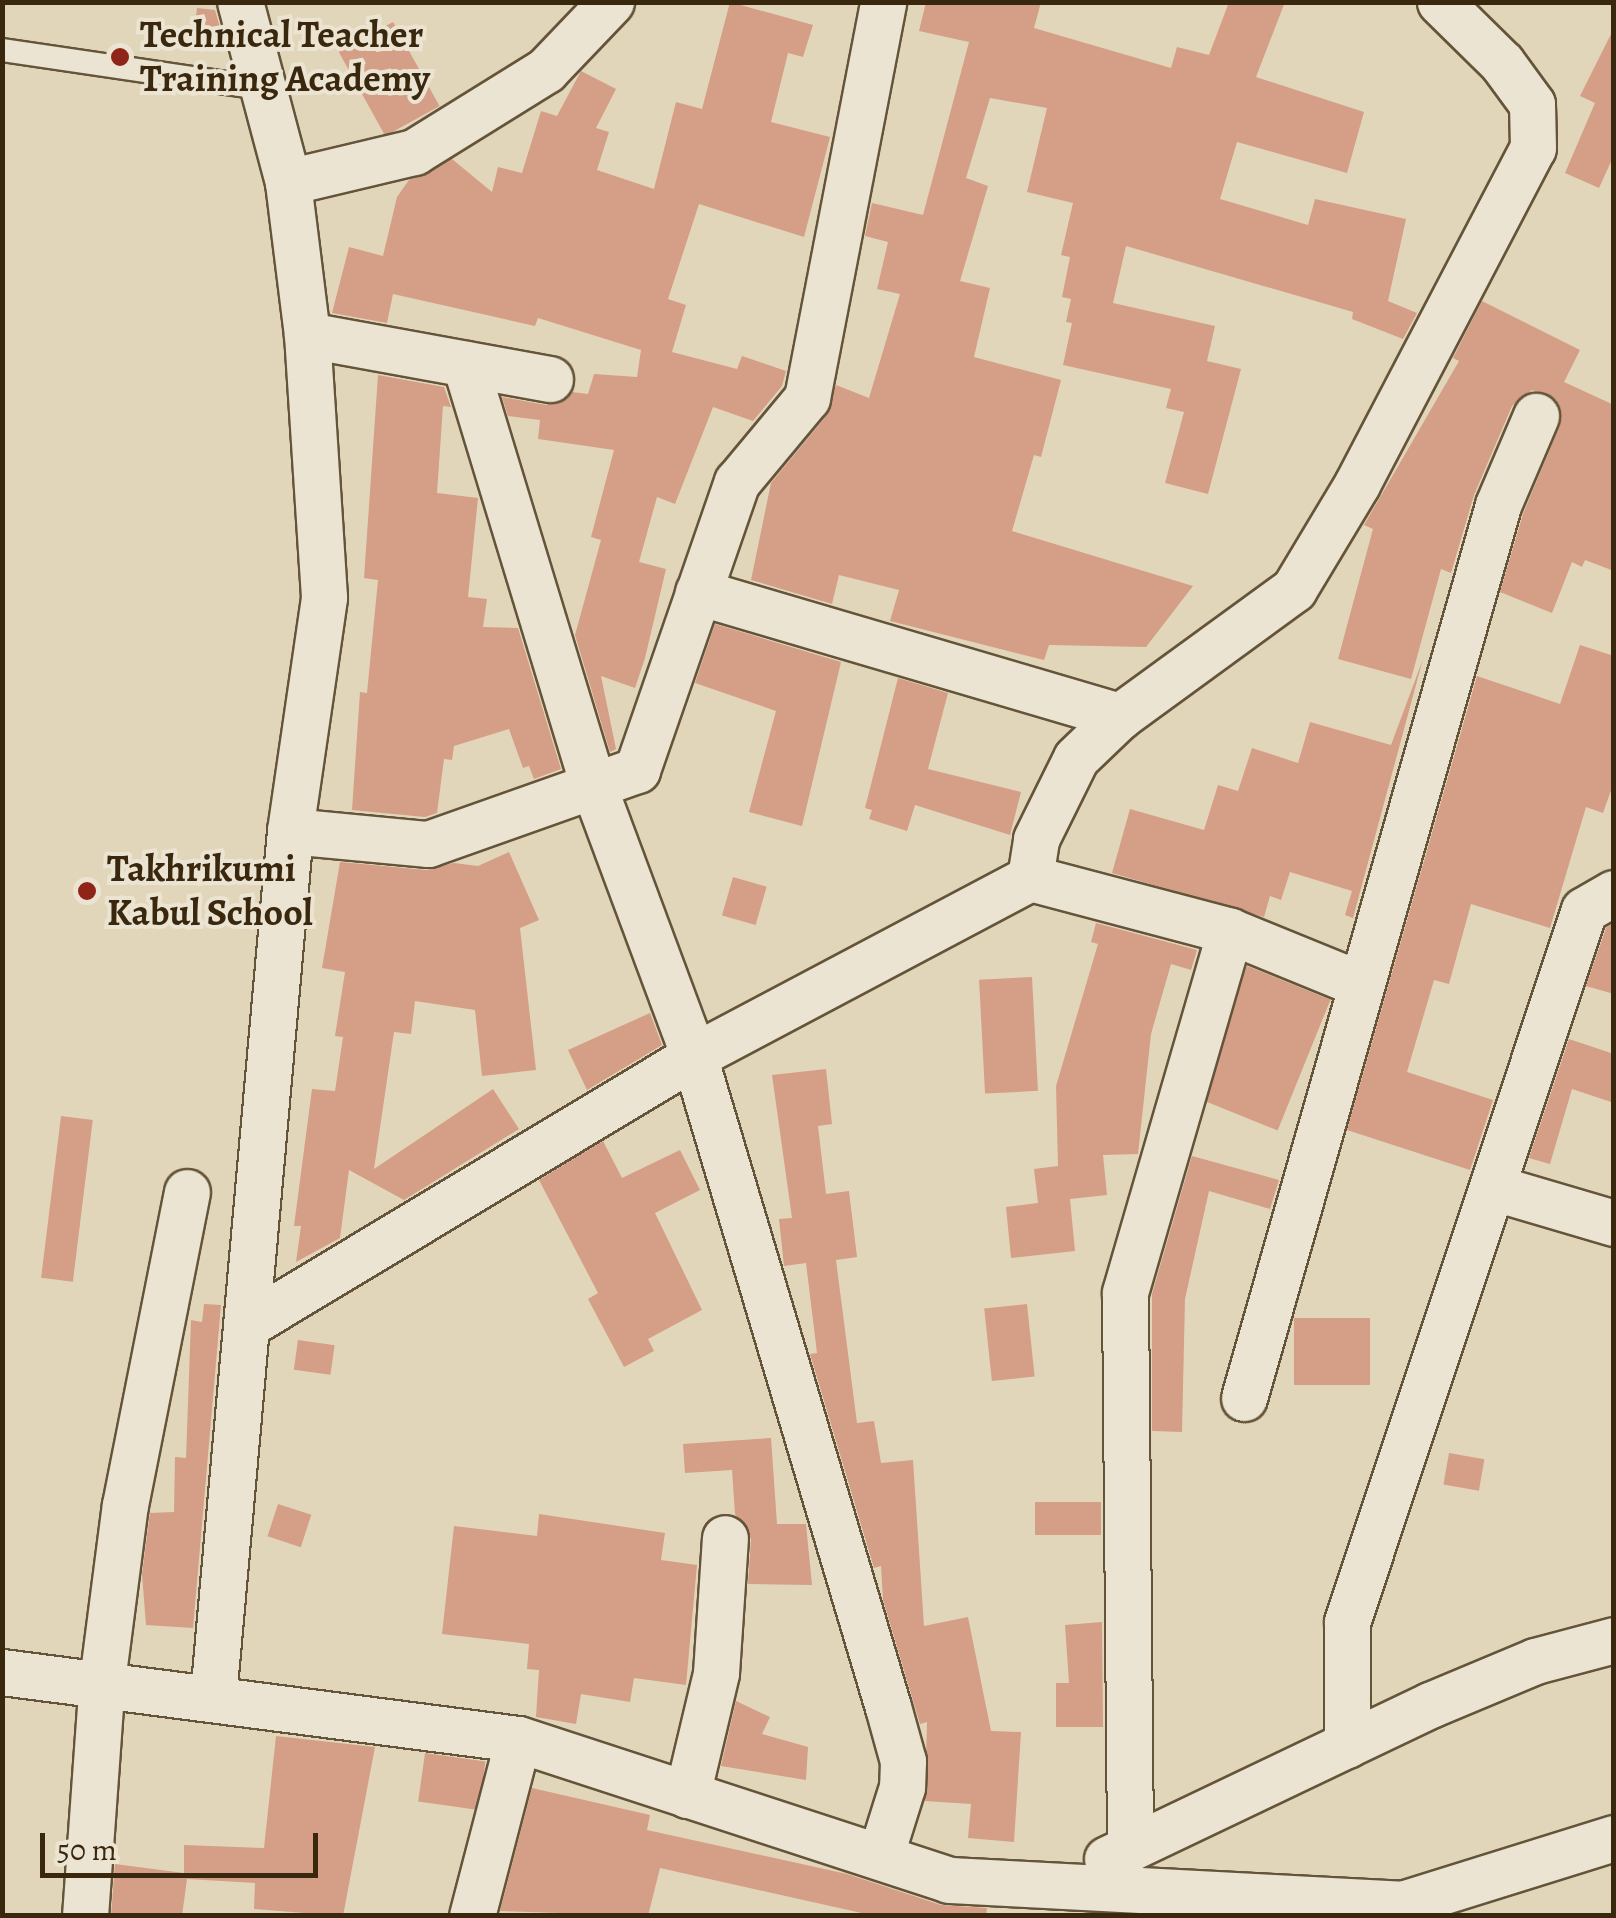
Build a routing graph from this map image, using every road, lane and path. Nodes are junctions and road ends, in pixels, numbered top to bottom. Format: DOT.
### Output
graph roads {
  1 [pos="240,2"];
  2 [pos="612,2"];
  3 [pos="883,2"];
  4 [pos="1440,2"];
  5 [pos="2,50"];
  6 [pos="260,88"];
  7 [pos="288,182"];
  8 [pos="306,335"];
  9 [pos="465,364"];
  10 [pos="550,379"];
  11 [pos="1536,416"];
  12 [pos="698,592"];
  13 [pos="1120,716"];
  14 [pos="592,782"];
  15 [pos="290,831"];
  16 [pos="1030,878"];
  17 [pos="1614,893"];
  18 [pos="1230,932"];
  19 [pos="1360,984"];
  20 [pos="694,1056"];
  21 [pos="1494,1188"];
  22 [pos="187,1192"];
  23 [pos="1614,1223"];
  24 [pos="250,1323"];
  25 [pos="1244,1398"];
  26 [pos="725,1538"];
  27 [pos="1614,1640"];
  28 [pos="2,1672"];
  29 [pos="102,1681"];
  30 [pos="213,1696"];
  31 [pos="518,1739"];
  32 [pos="1347,1745"];
  33 [pos="687,1795"];
  34 [pos="1614,1838"];
  35 [pos="1130,1848"];
  36 [pos="881,1854"];
  37 [pos="1051,1886"];
  38 [pos="947,1898"];
  39 [pos="1412,1910"];
  40 [pos="85,1916"];
  41 [pos="472,1916"];
  1 -- 6 [label="street"];
  2 -- 7 [label="street"];
  3 -- 12 [label="street"];
  4 -- 13 [label="street"];
  5 -- 6 [label="lane"];
  6 -- 7 [label="street"];
  7 -- 8 [label="street"];
  8 -- 9 [label="street"];
  8 -- 15 [label="street"];
  9 -- 10 [label="street"];
  9 -- 14 [label="street"];
  11 -- 19 [label="street"];
  12 -- 13 [label="street"];
  12 -- 14 [label="street"];
  13 -- 16 [label="street"];
  14 -- 15 [label="street"];
  14 -- 20 [label="street"];
  15 -- 24 [label="street"];
  16 -- 18 [label="street"];
  16 -- 20 [label="street"];
  17 -- 21 [label="street"];
  18 -- 19 [label="street"];
  18 -- 35 [label="street"];
  19 -- 25 [label="street"];
  20 -- 24 [label="street"];
  20 -- 36 [label="street"];
  21 -- 23 [label="street"];
  21 -- 32 [label="street"];
  22 -- 29 [label="street"];
  24 -- 30 [label="street"];
  26 -- 33 [label="street"];
  27 -- 32 [label="street"];
  28 -- 29 [label="street"];
  29 -- 30 [label="street"];
  29 -- 40 [label="street"];
  30 -- 31 [label="street"];
  31 -- 33 [label="street"];
  31 -- 41 [label="street"];
  32 -- 35 [label="street"];
  33 -- 36 [label="street"];
  34 -- 39 [label="street"];
  35 -- 37 [label="street"];
  36 -- 38 [label="street"];
  37 -- 38 [label="street"];
  37 -- 39 [label="street"];
}
